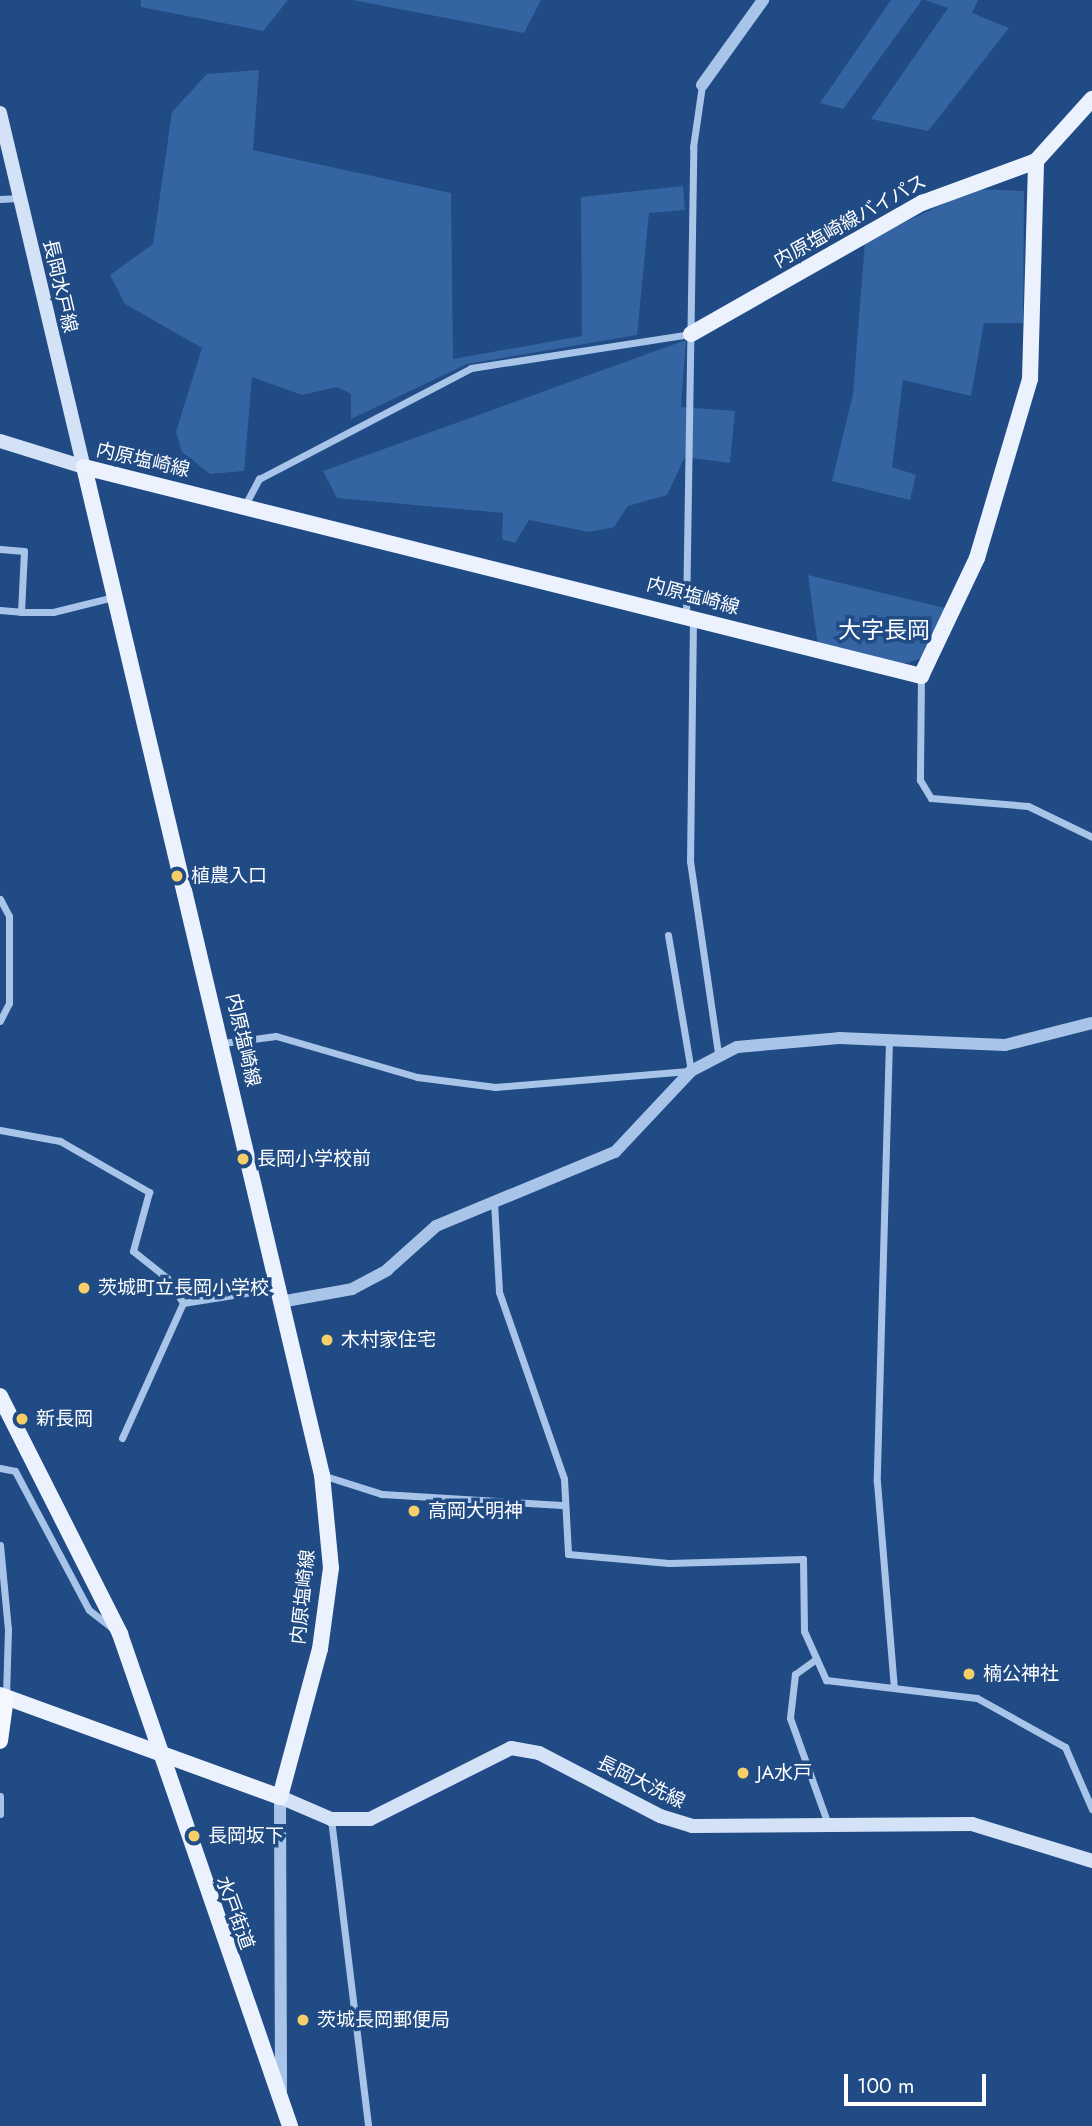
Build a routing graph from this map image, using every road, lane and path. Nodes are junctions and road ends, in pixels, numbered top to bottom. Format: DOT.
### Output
graph roads {
  1 [pos="763,0"];
  2 [pos="702,85"];
  3 [pos="1092,99"];
  4 [pos="0,113"];
  5 [pos="1036,161"];
  6 [pos="19,198"];
  7 [pos="0,199"];
  8 [pos="691,334"];
  9 [pos="0,442"];
  10 [pos="83,467"];
  11 [pos="244,505"];
  12 [pos="0,550"];
  13 [pos="114,597"];
  14 [pos="0,610"];
  15 [pos="21,612"];
  16 [pos="690,617"];
  17 [pos="920,676"];
  18 [pos="1092,837"];
  19 [pos="0,899"];
  20 [pos="668,935"];
  21 [pos="0,1021"];
  22 [pos="1092,1023"];
  23 [pos="889,1040"];
  24 [pos="223,1043"];
  25 [pos="718,1054"];
  26 [pos="691,1071"];
  27 [pos="0,1130"];
  28 [pos="494,1202"];
  29 [pos="279,1295"];
  30 [pos="183,1303"];
  31 [pos="0,1396"];
  32 [pos="122,1438"];
  33 [pos="0,1468"];
  34 [pos="322,1475"];
  35 [pos="562,1505"];
  36 [pos="0,1545"];
  37 [pos="120,1634"];
  38 [pos="816,1659"];
  39 [pos="894,1687"];
  40 [pos="3,1696"];
  41 [pos="0,1741"];
  42 [pos="155,1749"];
  43 [pos="0,1796"];
  44 [pos="280,1797"];
  45 [pos="1092,1809"];
  46 [pos="0,1814"];
  47 [pos="331,1819"];
  48 [pos="829,1825"];
  49 [pos="1092,1861"];
  50 [pos="282,2048"];
  51 [pos="262,2051"];
  52 [pos="281,2102"];
  53 [pos="290,2126"];
  54 [pos="368,2126"];
  1 -- 2 [label="street"];
  2 -- 8 [label="street"];
  3 -- 5 [label="main road"];
  4 -- 6 [label="main road, 長岡水戸線"];
  5 -- 8 [label="main road, 内原塩崎線バイパス"];
  5 -- 17 [label="main road"];
  6 -- 7 [label="street"];
  6 -- 10 [label="main road, 長岡水戸線"];
  8 -- 11 [label="street"];
  8 -- 16 [label="street"];
  9 -- 10 [label="main road"];
  10 -- 11 [label="main road, 内原塩崎線"];
  10 -- 13 [label="main road, 内原塩崎線"];
  11 -- 16 [label="main road, 内原塩崎線"];
  12 -- 15 [label="street"];
  13 -- 15 [label="street"];
  13 -- 24 [label="main road, 内原塩崎線"];
  14 -- 15 [label="street"];
  16 -- 17 [label="main road, 内原塩崎線"];
  16 -- 25 [label="street"];
  17 -- 18 [label="street"];
  19 -- 21 [label="street"];
  20 -- 26 [label="street"];
  22 -- 23 [label="street"];
  23 -- 25 [label="street"];
  23 -- 39 [label="street"];
  24 -- 26 [label="street"];
  24 -- 29 [label="main road, 内原塩崎線"];
  25 -- 26 [label="street"];
  26 -- 28 [label="street"];
  27 -- 30 [label="street"];
  28 -- 29 [label="street"];
  28 -- 35 [label="street"];
  29 -- 30 [label="street"];
  29 -- 34 [label="main road, 内原塩崎線"];
  30 -- 32 [label="street"];
  31 -- 37 [label="main road, 水戸街道"];
  33 -- 37 [label="street"];
  34 -- 35 [label="street"];
  34 -- 44 [label="main road, 内原塩崎線"];
  35 -- 38 [label="street"];
  36 -- 40 [label="street"];
  37 -- 42 [label="main road, 水戸街道"];
  38 -- 39 [label="street"];
  38 -- 48 [label="street"];
  39 -- 45 [label="street"];
  40 -- 41 [label="highway"];
  40 -- 42 [label="main road"];
  42 -- 44 [label="main road"];
  42 -- 51 [label="main road, 水戸街道"];
  43 -- 46 [label="street"];
  44 -- 47 [label="main road, 長岡大洗線"];
  44 -- 50 [label="street"];
  47 -- 48 [label="main road, 長岡大洗線"];
  47 -- 54 [label="street"];
  48 -- 49 [label="main road, 長岡大洗線"];
  50 -- 51 [label="street"];
  50 -- 52 [label="street"];
  51 -- 52 [label="main road, 水戸街道"];
  52 -- 53 [label="main road, 水戸街道"];
}
